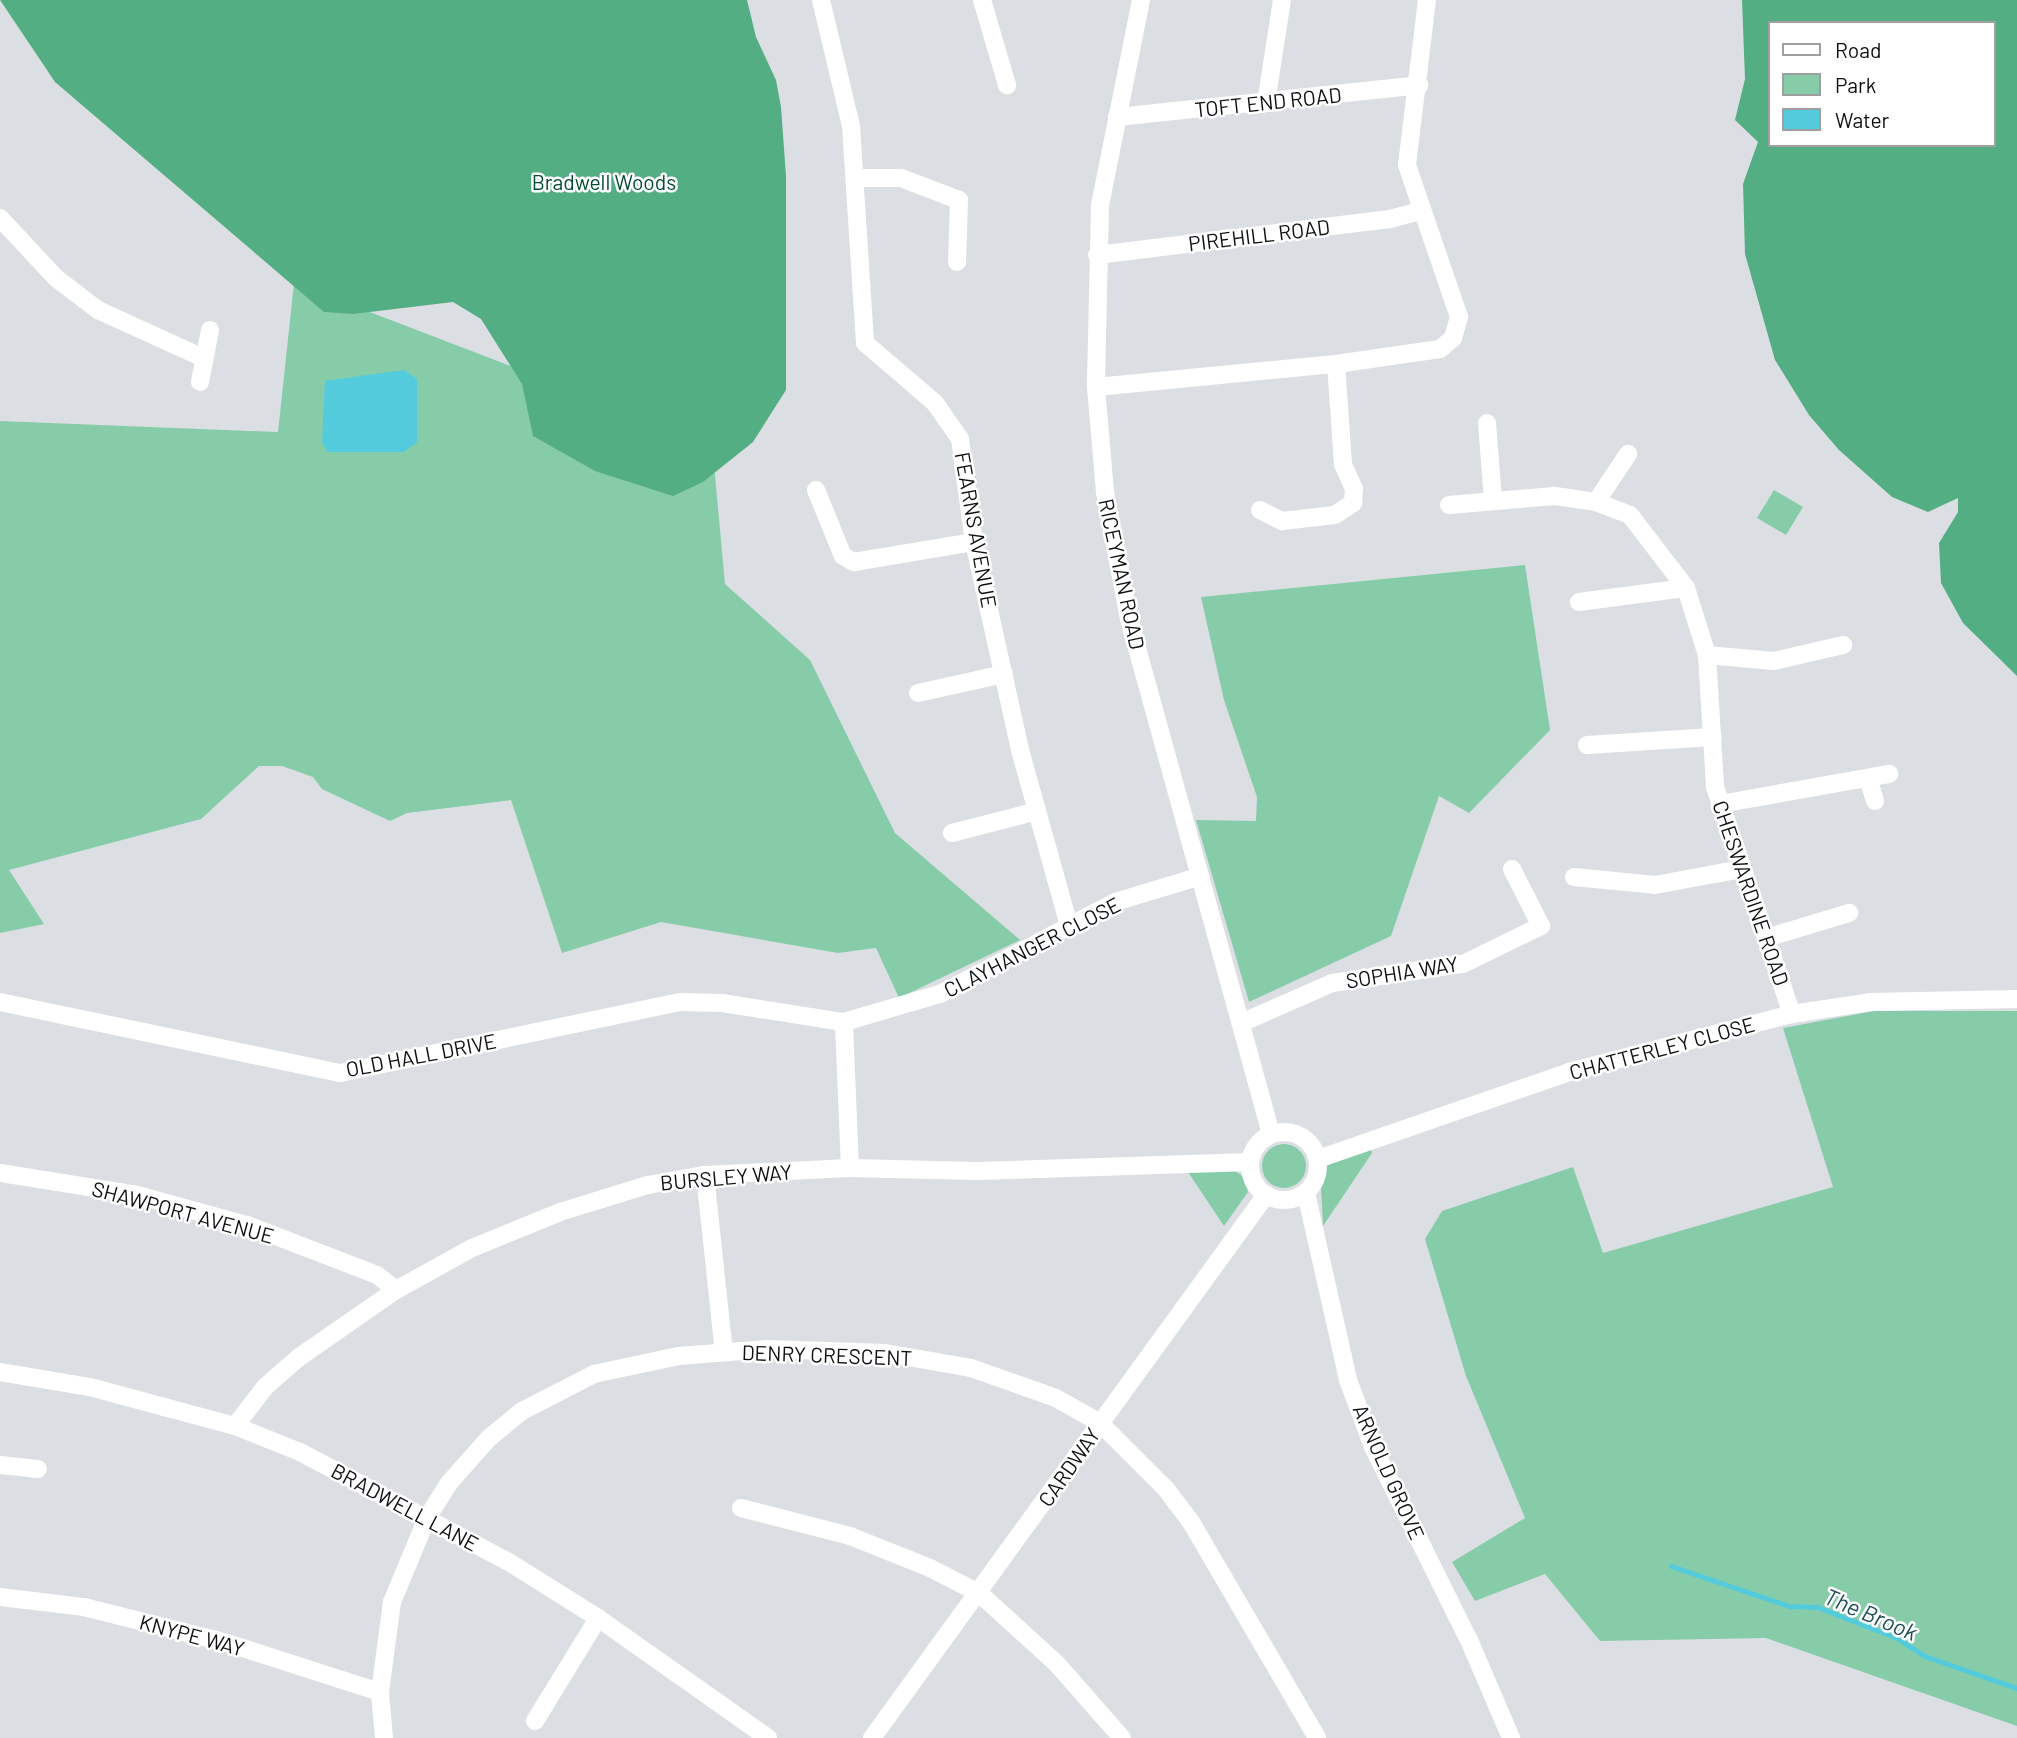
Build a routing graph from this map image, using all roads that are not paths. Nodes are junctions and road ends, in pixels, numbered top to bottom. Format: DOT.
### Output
graph roads {
  1 [pos="821,0"];
  2 [pos="982,0"];
  3 [pos="1141,0"];
  4 [pos="1282,0"];
  5 [pos="1427,0"];
  6 [pos="1007,85"];
  7 [pos="1419,85"];
  8 [pos="1266,103"];
  9 [pos="1117,117"];
  10 [pos="855,178"];
  11 [pos="1419,211"];
  12 [pos="0,218"];
  13 [pos="1097,255"];
  14 [pos="957,262"];
  15 [pos="210,330"];
  16 [pos="201,357"];
  17 [pos="1336,364"];
  18 [pos="200,382"];
  19 [pos="1096,387"];
  20 [pos="1487,423"];
  21 [pos="1628,454"];
  22 [pos="823,497"];
  23 [pos="1493,499"];
  24 [pos="1596,502"];
  25 [pos="1449,505"];
  26 [pos="1260,510"];
  27 [pos="974,542"];
  28 [pos="1686,588"];
  29 [pos="1579,602"];
  30 [pos="1843,645"];
  31 [pos="1707,655"];
  32 [pos="1004,674"];
  33 [pos="918,693"];
  34 [pos="1713,737"];
  35 [pos="1587,745"];
  36 [pos="1889,774"];
  37 [pos="1868,778"];
  38 [pos="1875,801"];
  39 [pos="1720,804"];
  40 [pos="1037,811"];
  41 [pos="952,833"];
  42 [pos="1512,869"];
  43 [pos="1741,869"];
  44 [pos="1198,877"];
  45 [pos="1574,877"];
  46 [pos="1849,913"];
  47 [pos="1069,926"];
  48 [pos="1766,938"];
  49 [pos="2017,999"];
  50 [pos="0,1002"];
  51 [pos="1792,1014"];
  52 [pos="844,1022"];
  53 [pos="1241,1023"];
  54 [pos="1271,1134"];
  55 [pos="1318,1159"];
  56 [pos="1250,1162"];
  57 [pos="850,1168"];
  58 [pos="0,1173"];
  59 [pos="705,1175"];
  60 [pos="1306,1193"];
  61 [pos="1266,1195"];
  62 [pos="396,1290"];
  63 [pos="724,1352"];
  64 [pos="0,1372"];
  65 [pos="1100,1423"];
  66 [pos="235,1426"];
  67 [pos="0,1465"];
  68 [pos="38,1469"];
  69 [pos="741,1508"];
  70 [pos="427,1518"];
  71 [pos="979,1593"];
  72 [pos="0,1597"];
  73 [pos="598,1618"];
  74 [pos="380,1692"];
  75 [pos="535,1721"];
  76 [pos="764,1737"];
  77 [pos="384,1738"];
  78 [pos="872,1738"];
  79 [pos="1122,1738"];
  80 [pos="1317,1738"];
  81 [pos="1511,1738"];
  1 -- 10 [label="street, FEARNS AVENUE"];
  2 -- 6 [label="street"];
  3 -- 9 [label="street, RICEYMAN ROAD"];
  4 -- 8 [label="street"];
  5 -- 7 [label="street"];
  7 -- 8 [label="street, TOFT END ROAD"];
  7 -- 11 [label="street"];
  8 -- 9 [label="street, TOFT END ROAD"];
  9 -- 13 [label="street, RICEYMAN ROAD"];
  10 -- 14 [label="street"];
  10 -- 27 [label="street, FEARNS AVENUE"];
  11 -- 13 [label="street, PIREHILL ROAD"];
  11 -- 17 [label="street"];
  12 -- 16 [label="street"];
  13 -- 19 [label="street, RICEYMAN ROAD"];
  15 -- 16 [label="street"];
  16 -- 18 [label="street"];
  17 -- 19 [label="street"];
  17 -- 26 [label="street"];
  19 -- 44 [label="street, RICEYMAN ROAD"];
  20 -- 23 [label="street"];
  21 -- 24 [label="street"];
  22 -- 27 [label="street"];
  23 -- 24 [label="street, CHESWARDINE ROAD"];
  23 -- 25 [label="street, CHESWARDINE ROAD"];
  24 -- 28 [label="street, CHESWARDINE ROAD"];
  27 -- 32 [label="street, FEARNS AVENUE"];
  28 -- 29 [label="street"];
  28 -- 31 [label="street, CHESWARDINE ROAD"];
  30 -- 31 [label="street"];
  31 -- 34 [label="street, CHESWARDINE ROAD"];
  32 -- 33 [label="street"];
  32 -- 40 [label="street, FEARNS AVENUE"];
  34 -- 35 [label="street"];
  34 -- 39 [label="street, CHESWARDINE ROAD"];
  36 -- 37 [label="street"];
  37 -- 38 [label="street"];
  37 -- 39 [label="street"];
  39 -- 43 [label="street, CHESWARDINE ROAD"];
  40 -- 41 [label="street"];
  40 -- 47 [label="street, FEARNS AVENUE"];
  42 -- 53 [label="street, SOPHIA WAY"];
  43 -- 45 [label="street"];
  43 -- 48 [label="street, CHESWARDINE ROAD"];
  44 -- 47 [label="street, CLAYHANGER CLOSE"];
  44 -- 53 [label="street, RICEYMAN ROAD"];
  46 -- 48 [label="street"];
  47 -- 52 [label="street, CLAYHANGER CLOSE"];
  48 -- 51 [label="street, CHESWARDINE ROAD"];
  49 -- 51 [label="street, CHATTERLEY CLOSE"];
  50 -- 52 [label="street, OLD HALL DRIVE"];
  51 -- 55 [label="street, CHATTERLEY CLOSE"];
  52 -- 57 [label="street"];
  53 -- 54 [label="street, RICEYMAN ROAD"];
  54 -- 55 [label="street"];
  54 -- 56 [label="street"];
  55 -- 60 [label="street"];
  56 -- 57 [label="street, BURSLEY WAY"];
  56 -- 61 [label="street"];
  57 -- 59 [label="street, BURSLEY WAY"];
  58 -- 62 [label="street, SHAWPORT AVENUE"];
  59 -- 62 [label="street, BURSLEY WAY"];
  59 -- 63 [label="street"];
  60 -- 61 [label="street"];
  60 -- 81 [label="street, ARNOLD GROVE"];
  61 -- 65 [label="street, CARDWAY"];
  62 -- 66 [label="street, BURSLEY WAY"];
  63 -- 65 [label="street, DENRY CRESCENT"];
  63 -- 70 [label="street, DENRY CRESCENT"];
  64 -- 66 [label="street, BRADWELL LANE"];
  65 -- 71 [label="street, CARDWAY"];
  65 -- 80 [label="street, DENRY CRESCENT"];
  66 -- 70 [label="street, BRADWELL LANE"];
  67 -- 68 [label="street"];
  69 -- 71 [label="street"];
  70 -- 73 [label="street, BRADWELL LANE"];
  70 -- 74 [label="street, DENRY CRESCENT"];
  71 -- 78 [label="street, CARDWAY"];
  71 -- 79 [label="street"];
  72 -- 74 [label="street, KNYPE WAY"];
  73 -- 75 [label="street"];
  73 -- 76 [label="street, BRADWELL LANE"];
  74 -- 77 [label="street, DENRY CRESCENT"];
}
